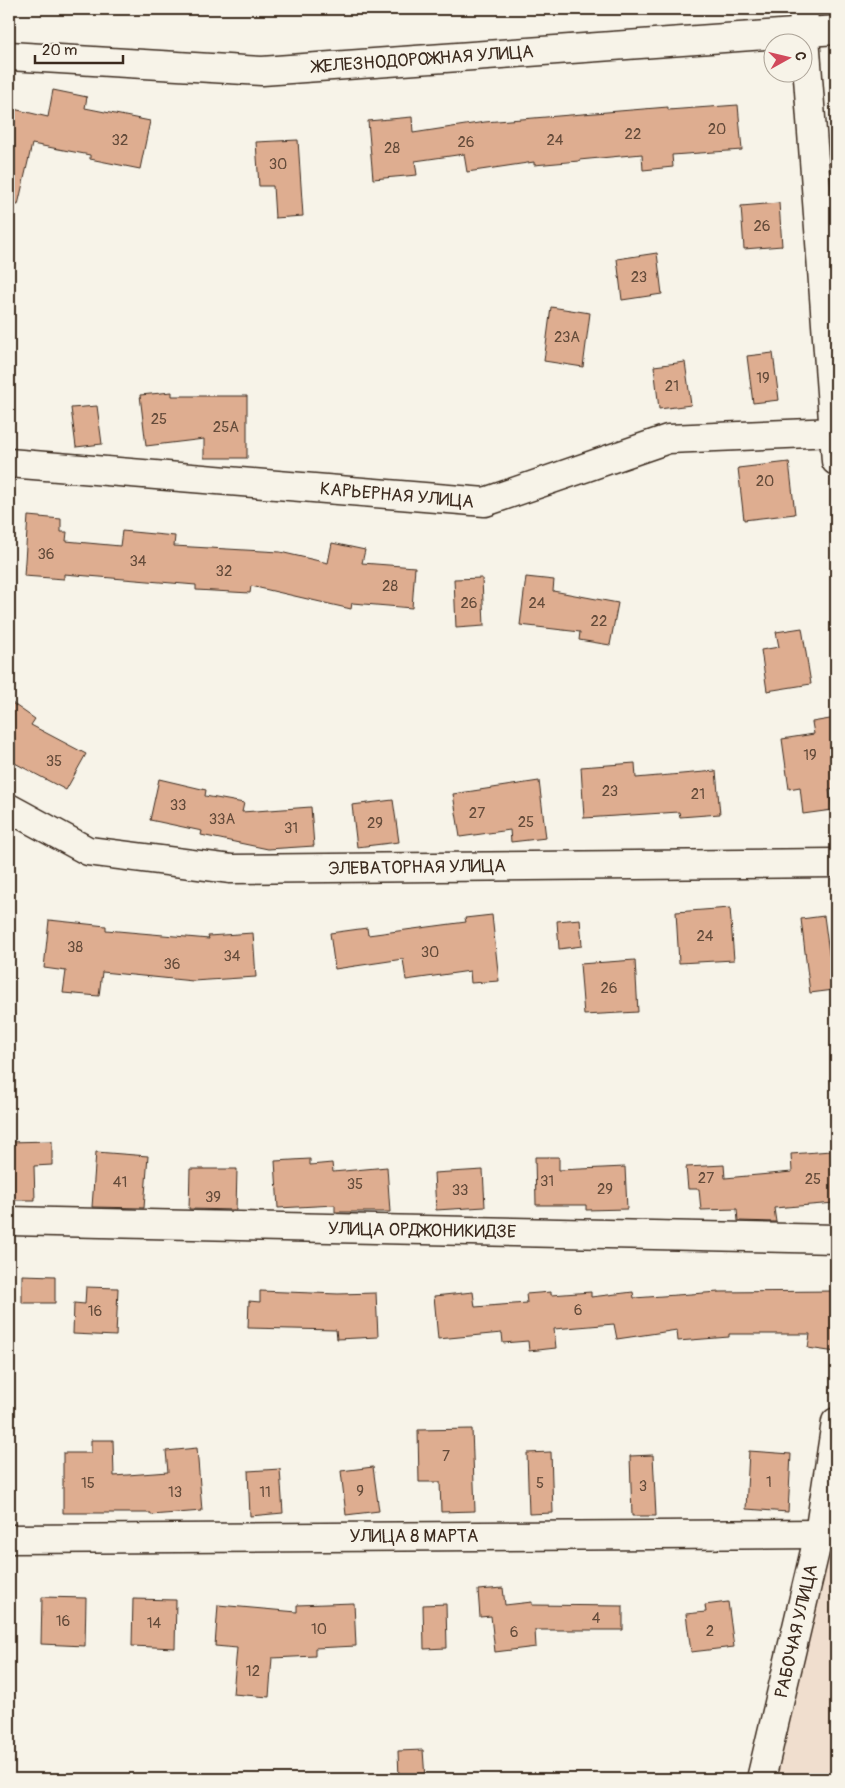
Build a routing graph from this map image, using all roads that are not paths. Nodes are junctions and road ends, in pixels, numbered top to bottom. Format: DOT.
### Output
graph roads {
  1 [pos="805,20"];
  2 [pos="836,30"];
  3 [pos="9,56"];
  4 [pos="834,432"];
  5 [pos="836,461"];
  6 [pos="9,463"];
  7 [pos="9,808"];
  8 [pos="836,863"];
  9 [pos="9,1221"];
  10 [pos="836,1239"];
  11 [pos="836,1422"];
  12 [pos="819,1534"];
  13 [pos="9,1539"];
  14 [pos="761,1779"];
  1 -- 2 [label="street, ЖЕЛЕЗНОДОРОЖНАЯ УЛИЦА"];
  1 -- 3 [label="street, ЖЕЛЕЗНОДОРОЖНАЯ УЛИЦА"];
  1 -- 4 [label="street"];
  4 -- 5 [label="street"];
  4 -- 6 [label="street, КАРЬЕРНАЯ УЛИЦА"];
  7 -- 8 [label="street, ЭЛЕВАТОРНАЯ УЛИЦА"];
  9 -- 10 [label="street, УЛИЦА ОРДЖОНИКИДЗЕ"];
  11 -- 12 [label="street, РАБОЧАЯ УЛИЦА"];
  12 -- 13 [label="street, УЛИЦА 8 МАРТА"];
  12 -- 14 [label="street, РАБОЧАЯ УЛИЦА"];
}
